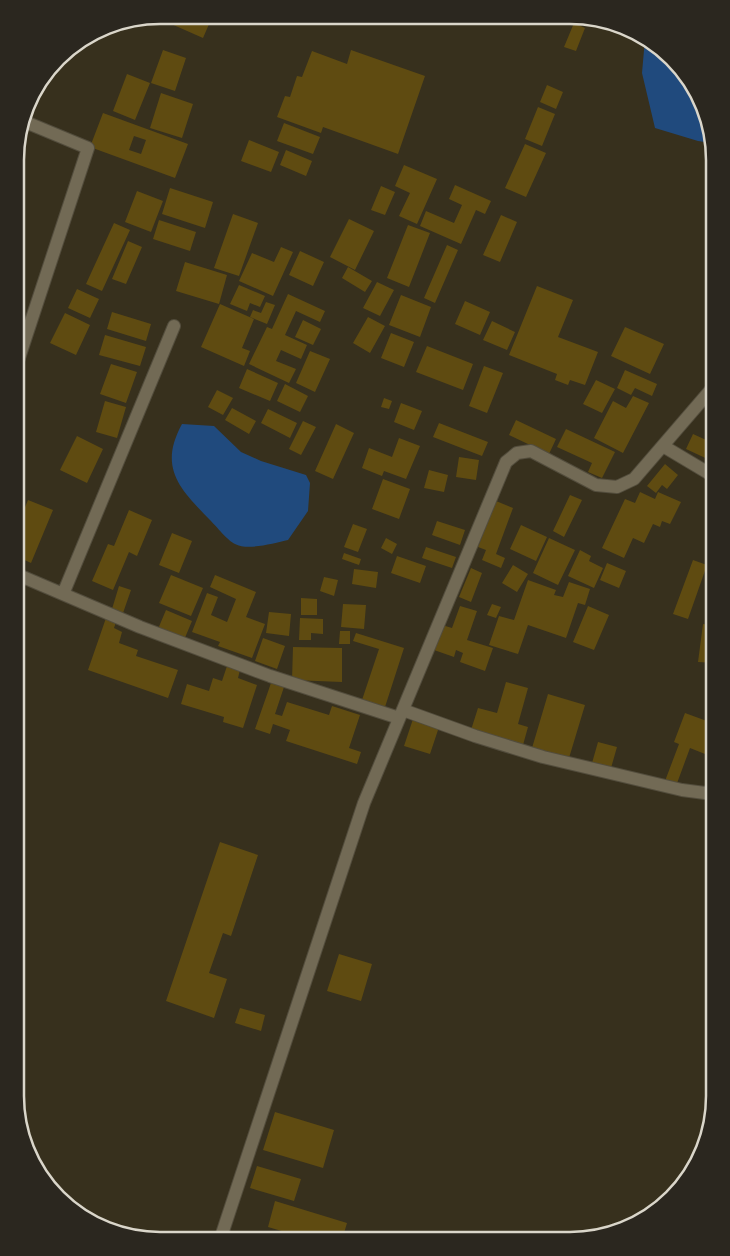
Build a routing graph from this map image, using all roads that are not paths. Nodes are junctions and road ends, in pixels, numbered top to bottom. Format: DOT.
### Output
graph roads {
  1 [pos="28,124"];
  2 [pos="174,326"];
  3 [pos="24,343"];
  4 [pos="706,395"];
  5 [pos="663,446"];
  6 [pos="706,472"];
  7 [pos="24,577"];
  8 [pos="63,594"];
  9 [pos="401,714"];
  10 [pos="706,793"];
  11 [pos="223,1232"];
  1 -- 3 [label="street"];
  2 -- 8 [label="street"];
  4 -- 5 [label="street"];
  5 -- 6 [label="street"];
  5 -- 9 [label="street"];
  7 -- 8 [label="street"];
  8 -- 9 [label="street"];
  9 -- 10 [label="street"];
  9 -- 11 [label="street"];
}
